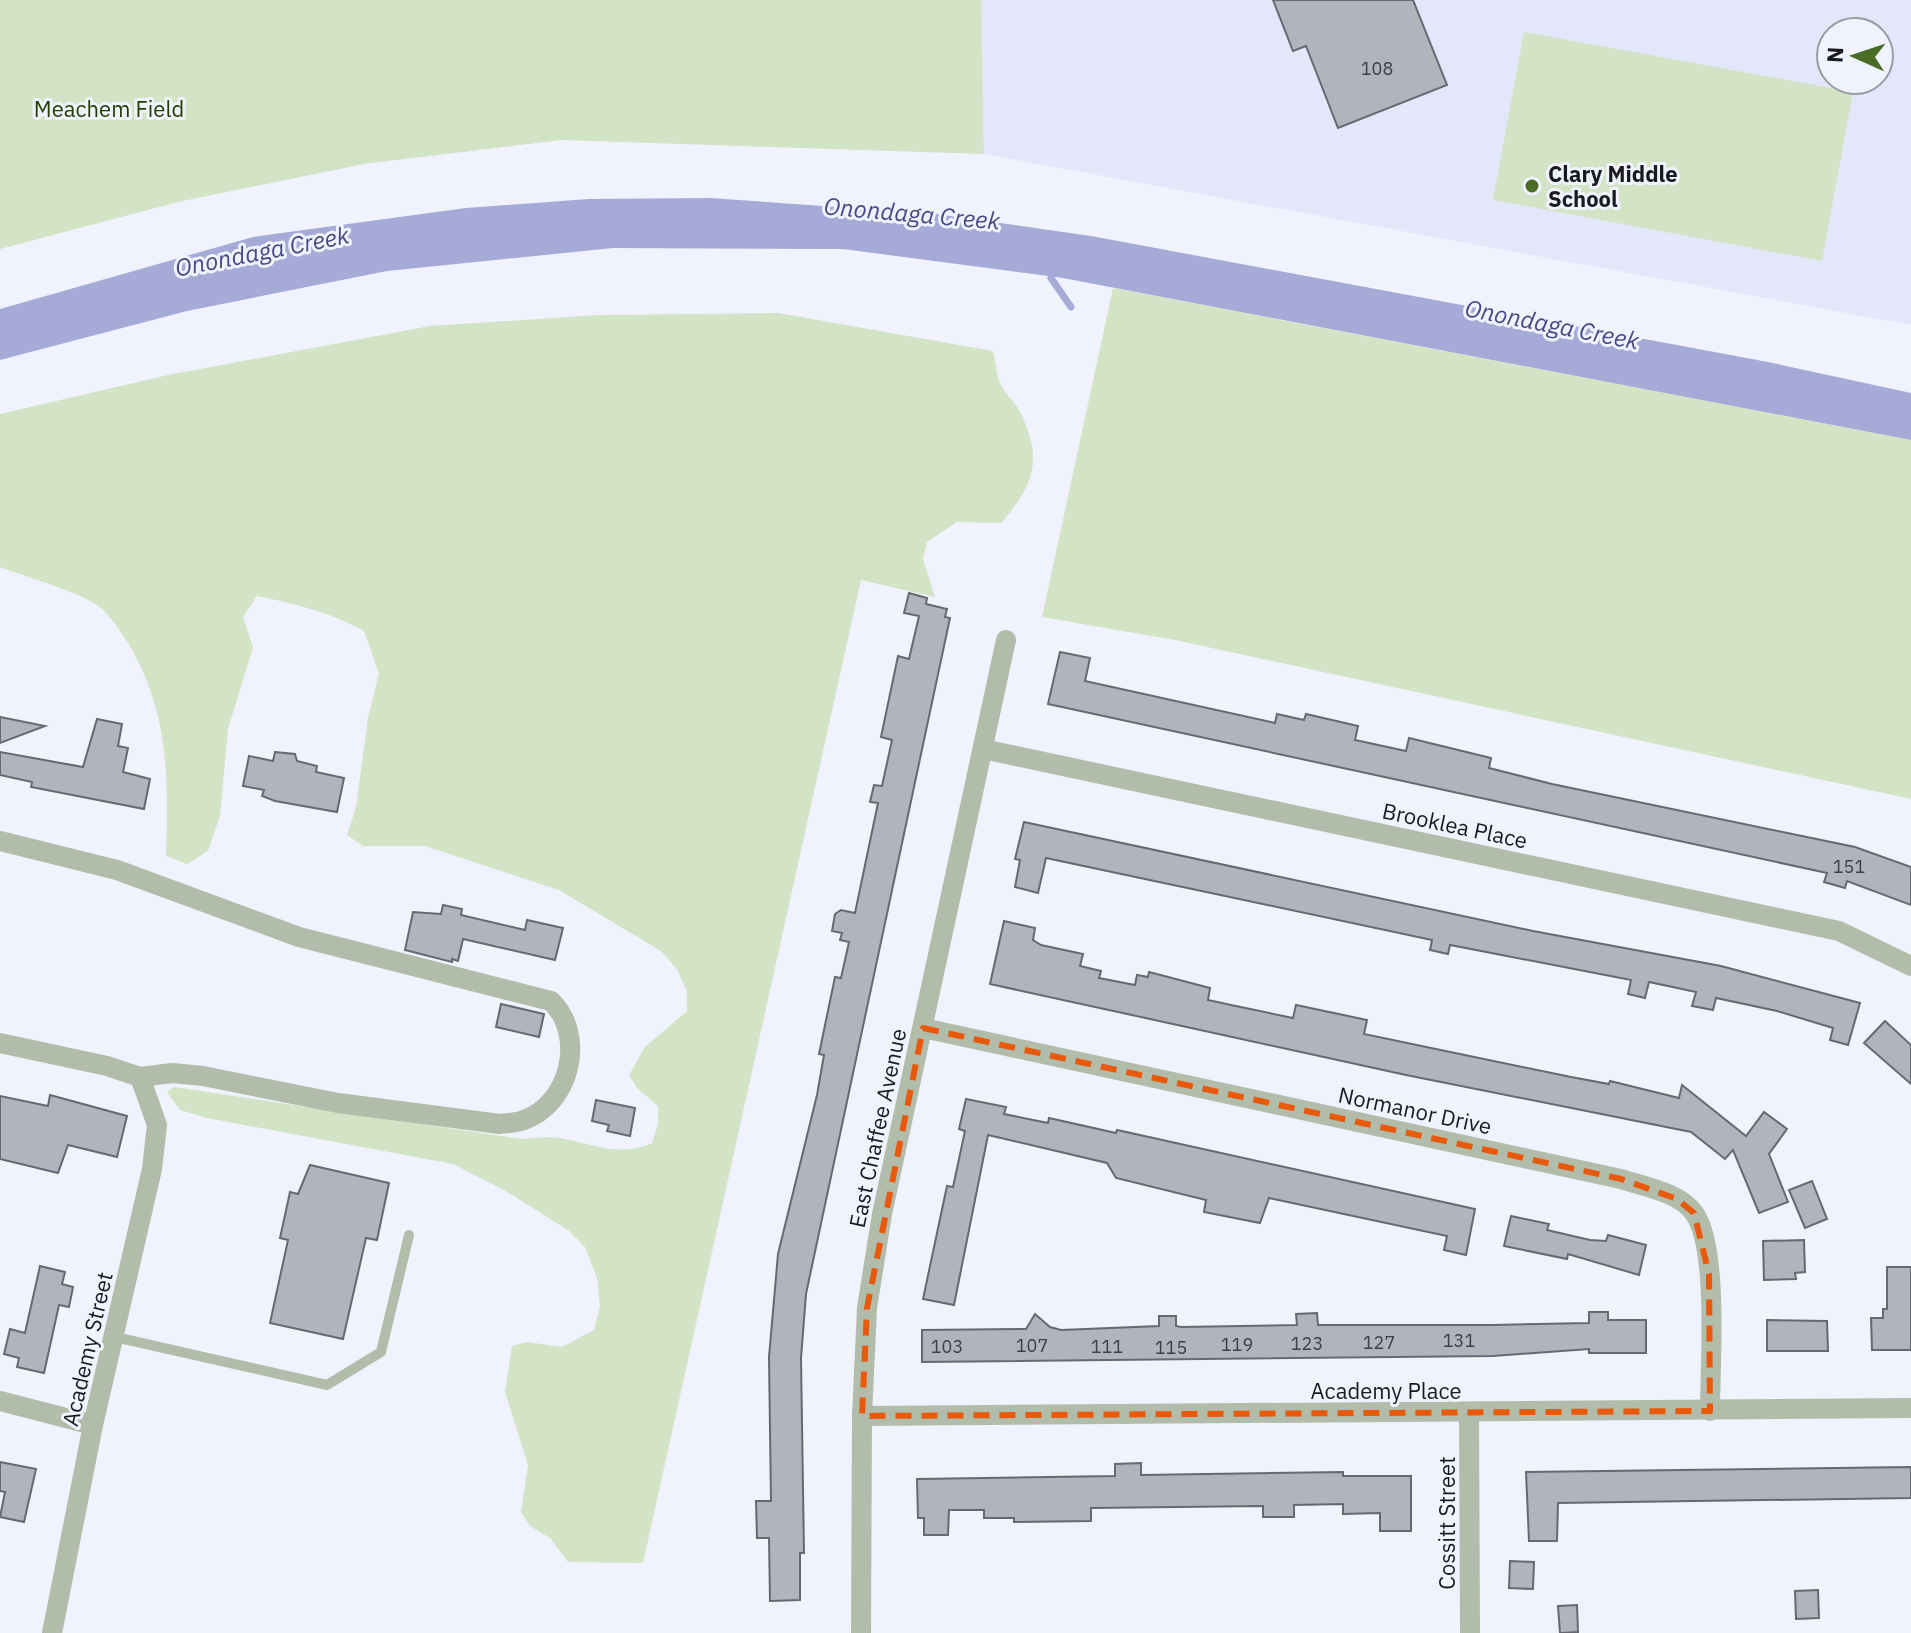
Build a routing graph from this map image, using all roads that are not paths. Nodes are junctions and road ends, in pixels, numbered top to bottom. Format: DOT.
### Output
graph roads {
  1 [pos="1006,640"];
  2 [pos="983,749"];
  3 [pos="0,841"];
  4 [pos="1911,966"];
  5 [pos="923,1028"];
  6 [pos="0,1043"];
  7 [pos="140,1077"];
  8 [pos="409,1235"];
  9 [pos="115,1337"];
  10 [pos="0,1401"];
  11 [pos="1911,1408"];
  12 [pos="1710,1411"];
  13 [pos="1469,1413"];
  14 [pos="862,1416"];
  15 [pos="93,1425"];
  16 [pos="52,1633"];
  17 [pos="861,1633"];
  18 [pos="1470,1633"];
  1 -- 2 [label="street, East Chaffee Avenue"];
  2 -- 4 [label="street, Brooklea Place"];
  2 -- 5 [label="street, East Chaffee Avenue"];
  3 -- 7 [label="street"];
  5 -- 12 [label="street, Normanor Drive"];
  5 -- 14 [label="street, East Chaffee Avenue"];
  6 -- 7 [label="street"];
  7 -- 9 [label="street, Academy Street"];
  8 -- 9 [label="lane"];
  9 -- 15 [label="street, Academy Street"];
  10 -- 15 [label="street"];
  11 -- 12 [label="street, Academy Place"];
  12 -- 13 [label="street, Academy Place"];
  13 -- 14 [label="street, Academy Place"];
  13 -- 18 [label="street, Cossitt Street"];
  14 -- 17 [label="street, East Chaffee Avenue"];
  15 -- 16 [label="street, Academy Street"];
}
